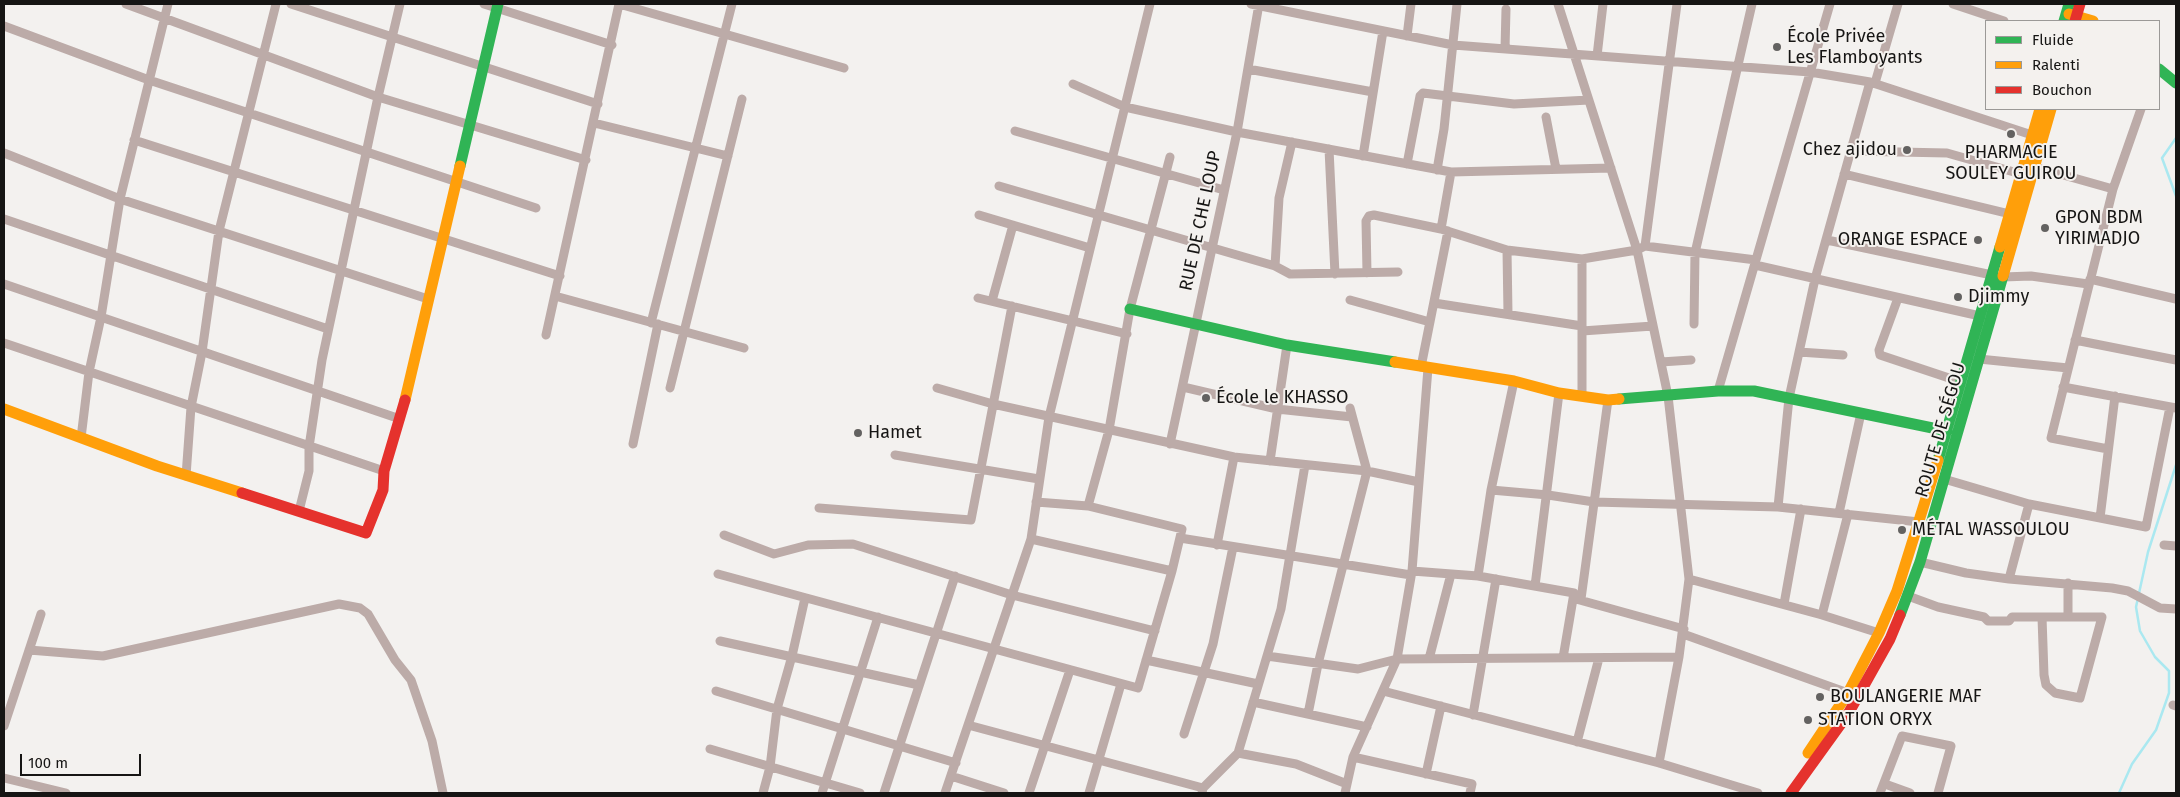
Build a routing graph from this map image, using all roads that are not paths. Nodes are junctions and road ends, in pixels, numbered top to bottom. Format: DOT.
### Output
graph roads {
  1 [pos="126,4"];
  2 [pos="168,4"];
  3 [pos="276,4"];
  4 [pos="291,4"];
  5 [pos="400,4"];
  6 [pos="484,4"];
  7 [pos="732,4"];
  8 [pos="1150,4"];
  9 [pos="1256,4"];
  10 [pos="1411,4"];
  11 [pos="1457,4"];
  12 [pos="1558,4"];
  13 [pos="1603,4"];
  14 [pos="1677,4"];
  15 [pos="1752,4"];
  16 [pos="1830,4"];
  17 [pos="1898,4"];
  18 [pos="1953,4"];
  19 [pos="2080,4"];
  20 [pos="498,6"];
  21 [pos="1506,9"];
  22 [pos="2070,15"];
  23 [pos="164,18"];
  24 [pos="2001,20"];
  25 [pos="2089,20"];
  26 [pos="4,26"];
  27 [pos="1382,30"];
  28 [pos="724,34"];
  29 [pos="1407,36"];
  30 [pos="392,37"];
  31 [pos="612,45"];
  32 [pos="1452,45"];
  33 [pos="1505,49"];
  34 [pos="263,54"];
  35 [pos="1574,54"];
  36 [pos="1597,56"];
  37 [pos="1669,61"];
  38 [pos="1738,66"];
  39 [pos="483,67"];
  40 [pos="844,68"];
  41 [pos="1248,69"];
  42 [pos="2160,70"];
  43 [pos="1810,72"];
  44 [pos="149,80"];
  45 [pos="1872,82"];
  46 [pos="2176,83"];
  47 [pos="1073,84"];
  48 [pos="1373,92"];
  49 [pos="1447,95"];
  50 [pos="378,97"];
  51 [pos="742,99"];
  52 [pos="1589,100"];
  53 [pos="598,104"];
  54 [pos="1125,107"];
  55 [pos="2040,110"];
  56 [pos="2051,110"];
  57 [pos="2142,110"];
  58 [pos="248,113"];
  59 [pos="1546,116"];
  60 [pos="594,123"];
  61 [pos="470,124"];
  62 [pos="1015,131"];
  63 [pos="1237,132"];
  64 [pos="2032,135"];
  65 [pos="134,140"];
  66 [pos="1292,142"];
  67 [pos="695,148"];
  68 [pos="1329,149"];
  69 [pos="1851,151"];
  70 [pos="366,152"];
  71 [pos="4,153"];
  72 [pos="728,156"];
  73 [pos="1363,156"];
  74 [pos="1170,157"];
  75 [pos="586,160"];
  76 [pos="1112,160"];
  77 [pos="1408,164"];
  78 [pos="2035,166"];
  79 [pos="1611,168"];
  80 [pos="1556,169"];
  81 [pos="1437,170"];
  82 [pos="234,172"];
  83 [pos="1451,172"];
  84 [pos="1165,174"];
  85 [pos="1844,174"];
  86 [pos="2021,174"];
  87 [pos="456,182"];
  88 [pos="998,186"];
  89 [pos="2113,189"];
  90 [pos="1224,190"];
  91 [pos="120,199"];
  92 [pos="536,208"];
  93 [pos="354,210"];
  94 [pos="2010,214"];
  95 [pos="979,215"];
  96 [pos="1098,215"];
  97 [pos="4,219"];
  98 [pos="1013,225"];
  99 [pos="1151,230"];
  100 [pos="1444,230"];
  101 [pos="219,231"];
  102 [pos="442,239"];
  103 [pos="1827,240"];
  104 [pos="1090,248"];
  105 [pos="1212,248"];
  106 [pos="1641,248"];
  107 [pos="1507,250"];
  108 [pos="1695,253"];
  109 [pos="110,256"];
  110 [pos="1582,260"];
  111 [pos="1755,263"];
  112 [pos="1275,266"];
  113 [pos="341,270"];
  114 [pos="1398,272"];
  115 [pos="1367,273"];
  116 [pos="1335,274"];
  117 [pos="560,276"];
  118 [pos="1998,276"];
  119 [pos="1815,279"];
  120 [pos="2089,281"];
  121 [pos="4,284"];
  122 [pos="211,290"];
  123 [pos="555,296"];
  124 [pos="978,298"];
  125 [pos="1898,298"];
  126 [pos="2176,298"];
  127 [pos="428,299"];
  128 [pos="1350,300"];
  129 [pos="992,301"];
  130 [pos="1434,303"];
  131 [pos="1012,306"];
  132 [pos="1130,309"];
  133 [pos="1508,314"];
  134 [pos="1980,316"];
  135 [pos="101,317"];
  136 [pos="1072,320"];
  137 [pos="1430,322"];
  138 [pos="654,324"];
  139 [pos="1694,324"];
  140 [pos="1196,325"];
  141 [pos="1653,326"];
  142 [pos="328,329"];
  143 [pos="1582,329"];
  144 [pos="684,332"];
  145 [pos="1127,334"];
  146 [pos="546,336"];
  147 [pos="2075,340"];
  148 [pos="4,344"];
  149 [pos="1286,345"];
  150 [pos="744,348"];
  151 [pos="202,352"];
  152 [pos="1799,352"];
  153 [pos="1843,355"];
  154 [pos="1980,359"];
  155 [pos="1691,360"];
  156 [pos="2176,360"];
  157 [pos="1661,362"];
  158 [pos="1425,367"];
  159 [pos="2068,368"];
  160 [pos="89,372"];
  161 [pos="1514,382"];
  162 [pos="1961,382"];
  163 [pos="1183,387"];
  164 [pos="2063,387"];
  165 [pos="670,388"];
  166 [pos="937,388"];
  167 [pos="318,391"];
  168 [pos="1718,391"];
  169 [pos="1559,393"];
  170 [pos="1582,396"];
  171 [pos="1668,396"];
  172 [pos="2115,396"];
  173 [pos="1789,398"];
  174 [pos="1608,400"];
  175 [pos="993,404"];
  176 [pos="191,407"];
  177 [pos="2173,407"];
  178 [pos="4,409"];
  179 [pos="1277,409"];
  180 [pos="1861,413"];
  181 [pos="1049,417"];
  182 [pos="400,419"];
  183 [pos="1109,430"];
  184 [pos="1947,431"];
  185 [pos="81,438"];
  186 [pos="633,444"];
  187 [pos="1170,444"];
  188 [pos="309,447"];
  189 [pos="2108,449"];
  190 [pos="895,455"];
  191 [pos="1234,457"];
  192 [pos="1270,461"];
  193 [pos="1305,465"];
  194 [pos="980,470"];
  195 [pos="1367,471"];
  196 [pos="384,472"];
  197 [pos="186,476"];
  198 [pos="1040,479"];
  199 [pos="1944,479"];
  200 [pos="1419,482"];
  201 [pos="1491,490"];
  202 [pos="1548,495"];
  203 [pos="1036,502"];
  204 [pos="1594,502"];
  205 [pos="1680,504"];
  206 [pos="2029,504"];
  207 [pos="1088,506"];
  208 [pos="1778,507"];
  209 [pos="819,508"];
  210 [pos="1801,509"];
  211 [pos="299,511"];
  212 [pos="1843,513"];
  213 [pos="2100,518"];
  214 [pos="1919,522"];
  215 [pos="724,535"];
  216 [pos="1180,538"];
  217 [pos="1031,539"];
  218 [pos="1217,545"];
  219 [pos="2164,545"];
  220 [pos="2176,546"];
  221 [pos="1233,547"];
  222 [pos="1289,557"];
  223 [pos="1920,562"];
  224 [pos="1344,566"];
  225 [pos="1172,571"];
  226 [pos="1412,573"];
  227 [pos="718,574"];
  228 [pos="1451,574"];
  229 [pos="955,576"];
  230 [pos="1478,576"];
  231 [pos="1496,579"];
  232 [pos="1689,579"];
  233 [pos="2009,579"];
  234 [pos="2068,583"];
  235 [pos="1535,586"];
  236 [pos="1012,595"];
  237 [pos="1908,596"];
  238 [pos="805,598"];
  239 [pos="1577,599"];
  240 [pos="1784,604"];
  241 [pos="2176,609"];
  242 [pos="41,614"];
  243 [pos="1822,614"];
  244 [pos="2042,617"];
  245 [pos="2068,617"];
  246 [pos="878,618"];
  247 [pos="1155,631"];
  248 [pos="1683,631"];
  249 [pos="1879,633"];
  250 [pos="936,634"];
  251 [pos="720,641"];
  252 [pos="29,650"];
  253 [pos="993,650"];
  254 [pos="792,656"];
  255 [pos="1267,656"];
  256 [pos="1679,657"];
  257 [pos="1563,658"];
  258 [pos="1599,658"];
  259 [pos="1429,659"];
  260 [pos="1482,659"];
  261 [pos="1146,660"];
  262 [pos="1397,660"];
  263 [pos="1318,664"];
  264 [pos="1070,670"];
  265 [pos="860,672"];
  266 [pos="1204,672"];
  267 [pos="1121,684"];
  268 [pos="1258,684"];
  269 [pos="919,685"];
  270 [pos="716,691"];
  271 [pos="1383,691"];
  272 [pos="1848,693"];
  273 [pos="1253,702"];
  274 [pos="1441,706"];
  275 [pos="777,709"];
  276 [pos="1308,714"];
  277 [pos="1473,714"];
  278 [pos="968,725"];
  279 [pos="4,726"];
  280 [pos="1367,726"];
  281 [pos="842,729"];
  282 [pos="1184,734"];
  283 [pos="1577,742"];
  284 [pos="1045,745"];
  285 [pos="900,746"];
  286 [pos="710,749"];
  287 [pos="1238,753"];
  288 [pos="1352,758"];
  289 [pos="1099,760"];
  290 [pos="956,762"];
  291 [pos="1659,763"];
  292 [pos="770,767"];
  293 [pos="1426,774"];
  294 [pos="951,776"];
  295 [pos="4,778"];
  296 [pos="825,783"];
  297 [pos="1347,784"];
  298 [pos="1884,784"];
  299 [pos="1203,792"];
  300 [pos="66,793"];
  301 [pos="443,793"];
  302 [pos="763,793"];
  303 [pos="822,793"];
  304 [pos="860,793"];
  305 [pos="884,793"];
  306 [pos="945,793"];
  307 [pos="1004,793"];
  308 [pos="1029,793"];
  309 [pos="1090,793"];
  310 [pos="1345,793"];
  311 [pos="1470,793"];
  312 [pos="1758,793"];
  313 [pos="1779,793"];
  314 [pos="1793,793"];
  315 [pos="1880,793"];
  316 [pos="1910,793"];
  317 [pos="1938,793"];
  1 -- 23 [label="street"];
  2 -- 23 [label="street"];
  3 -- 34 [label="street"];
  4 -- 30 [label="street"];
  5 -- 30 [label="street"];
  6 -- 20 [label="street"];
  7 -- 28 [label="street"];
  8 -- 54 [label="street"];
  9 -- 27 [label="street"];
  9 -- 41 [label="street, RUE DE CHE LOUP"];
  10 -- 29 [label="street"];
  11 -- 32 [label="street"];
  12 -- 35 [label="street"];
  13 -- 36 [label="street"];
  14 -- 37 [label="street"];
  15 -- 38 [label="street"];
  16 -- 43 [label="street"];
  17 -- 45 [label="street"];
  18 -- 24 [label="street"];
  19 -- 22 [label="main road"];
  20 -- 31 [label="street"];
  20 -- 39 [label="main road"];
  21 -- 33 [label="street"];
  22 -- 25 [label="main road"];
  23 -- 34 [label="street"];
  23 -- 44 [label="street"];
  26 -- 44 [label="street"];
  27 -- 29 [label="street"];
  27 -- 48 [label="street"];
  28 -- 31 [label="street"];
  28 -- 40 [label="street"];
  28 -- 67 [label="street"];
  29 -- 32 [label="street"];
  30 -- 39 [label="street"];
  30 -- 50 [label="street"];
  31 -- 53 [label="street"];
  32 -- 33 [label="street"];
  32 -- 49 [label="street"];
  33 -- 35 [label="street"];
  34 -- 50 [label="street"];
  34 -- 58 [label="street"];
  35 -- 36 [label="street"];
  35 -- 52 [label="street"];
  36 -- 37 [label="street"];
  37 -- 38 [label="street"];
  37 -- 106 [label="street"];
  38 -- 43 [label="street"];
  38 -- 108 [label="street"];
  39 -- 53 [label="street"];
  39 -- 61 [label="main road"];
  41 -- 48 [label="street"];
  41 -- 63 [label="street, RUE DE CHE LOUP"];
  42 -- 46 [label="main road"];
  43 -- 45 [label="street"];
  43 -- 111 [label="street"];
  44 -- 58 [label="street"];
  44 -- 65 [label="street"];
  45 -- 64 [label="street"];
  45 -- 69 [label="street"];
  47 -- 54 [label="street"];
  48 -- 73 [label="street"];
  49 -- 52 [label="street"];
  49 -- 77 [label="street"];
  49 -- 81 [label="street"];
  50 -- 61 [label="street"];
  50 -- 70 [label="street"];
  51 -- 72 [label="street"];
  52 -- 79 [label="street"];
  53 -- 60 [label="street"];
  54 -- 63 [label="street"];
  54 -- 76 [label="street"];
  55 -- 64 [label="main road, ROUTE DE SÉGOU"];
  56 -- 78 [label="main road, ROUTE DE SÉGOU"];
  57 -- 89 [label="street"];
  58 -- 70 [label="street"];
  58 -- 82 [label="street"];
  59 -- 80 [label="street"];
  60 -- 67 [label="street"];
  60 -- 75 [label="street"];
  61 -- 75 [label="street"];
  61 -- 87 [label="main road"];
  62 -- 76 [label="street"];
  63 -- 66 [label="street"];
  63 -- 90 [label="street, RUE DE CHE LOUP"];
  64 -- 86 [label="main road, ROUTE DE SÉGOU"];
  65 -- 82 [label="street"];
  65 -- 91 [label="street"];
  66 -- 68 [label="street"];
  66 -- 112 [label="street"];
  67 -- 72 [label="street"];
  67 -- 138 [label="street"];
  68 -- 73 [label="street"];
  68 -- 116 [label="street"];
  69 -- 85 [label="street"];
  69 -- 86 [label="street"];
  70 -- 87 [label="street"];
  70 -- 93 [label="street"];
  71 -- 91 [label="street"];
  72 -- 144 [label="street"];
  73 -- 77 [label="street"];
  74 -- 84 [label="street"];
  75 -- 117 [label="street"];
  76 -- 84 [label="street"];
  76 -- 96 [label="street"];
  77 -- 81 [label="street"];
  78 -- 89 [label="street"];
  78 -- 118 [label="main road, ROUTE DE SÉGOU"];
  79 -- 80 [label="street"];
  79 -- 106 [label="street"];
  80 -- 83 [label="street"];
  81 -- 83 [label="street"];
  82 -- 93 [label="street"];
  82 -- 101 [label="street"];
  83 -- 100 [label="street"];
  84 -- 90 [label="street"];
  84 -- 99 [label="street"];
  85 -- 94 [label="street"];
  85 -- 103 [label="street"];
  86 -- 94 [label="main road, ROUTE DE SÉGOU"];
  87 -- 92 [label="street"];
  87 -- 102 [label="main road"];
  88 -- 96 [label="street"];
  89 -- 120 [label="street"];
  90 -- 105 [label="street, RUE DE CHE LOUP"];
  91 -- 101 [label="street"];
  91 -- 109 [label="street"];
  93 -- 102 [label="street"];
  93 -- 113 [label="street"];
  94 -- 118 [label="main road, ROUTE DE SÉGOU"];
  95 -- 98 [label="street"];
  96 -- 99 [label="street"];
  96 -- 104 [label="street"];
  97 -- 109 [label="street"];
  98 -- 104 [label="street"];
  98 -- 129 [label="street"];
  99 -- 105 [label="street"];
  99 -- 132 [label="street"];
  100 -- 107 [label="street"];
  100 -- 115 [label="street"];
  100 -- 130 [label="street"];
  101 -- 113 [label="street"];
  101 -- 122 [label="street"];
  102 -- 117 [label="street"];
  102 -- 127 [label="main road"];
  103 -- 118 [label="street"];
  103 -- 119 [label="street"];
  104 -- 136 [label="street"];
  105 -- 112 [label="street"];
  105 -- 140 [label="street, RUE DE CHE LOUP"];
  106 -- 108 [label="street"];
  106 -- 110 [label="street"];
  106 -- 141 [label="street"];
  107 -- 110 [label="street"];
  107 -- 133 [label="street"];
  108 -- 111 [label="street"];
  108 -- 139 [label="street"];
  109 -- 122 [label="street"];
  109 -- 135 [label="street"];
  110 -- 143 [label="street"];
  111 -- 119 [label="street"];
  111 -- 168 [label="street"];
  112 -- 116 [label="street"];
  113 -- 127 [label="street"];
  113 -- 142 [label="street"];
  114 -- 115 [label="street"];
  115 -- 116 [label="street"];
  117 -- 123 [label="street"];
  118 -- 120 [label="street"];
  118 -- 134 [label="main road, ROUTE DE SÉGOU"];
  118 -- 154 [label="main road, ROUTE DE SÉGOU"];
  119 -- 125 [label="street"];
  119 -- 152 [label="street"];
  120 -- 126 [label="street"];
  120 -- 147 [label="street"];
  121 -- 135 [label="street"];
  122 -- 142 [label="street"];
  122 -- 151 [label="street"];
  123 -- 138 [label="street"];
  123 -- 146 [label="street"];
  124 -- 129 [label="street"];
  125 -- 134 [label="street"];
  125 -- 162 [label="street"];
  127 -- 182 [label="main road"];
  128 -- 137 [label="street"];
  129 -- 131 [label="street"];
  130 -- 133 [label="street"];
  130 -- 137 [label="street"];
  131 -- 136 [label="street"];
  131 -- 175 [label="street"];
  132 -- 140 [label="main road"];
  132 -- 145 [label="street"];
  133 -- 143 [label="street"];
  134 -- 162 [label="main road, ROUTE DE SÉGOU"];
  135 -- 151 [label="street"];
  135 -- 160 [label="street"];
  136 -- 145 [label="street"];
  136 -- 181 [label="street"];
  137 -- 158 [label="street"];
  138 -- 144 [label="street"];
  138 -- 186 [label="street"];
  140 -- 149 [label="main road"];
  140 -- 163 [label="street, RUE DE CHE LOUP"];
  141 -- 143 [label="street"];
  141 -- 157 [label="street"];
  142 -- 167 [label="street"];
  143 -- 170 [label="street"];
  144 -- 150 [label="street"];
  144 -- 165 [label="street"];
  145 -- 183 [label="street"];
  147 -- 156 [label="street"];
  147 -- 159 [label="street"];
  148 -- 160 [label="street"];
  149 -- 158 [label="main road"];
  149 -- 179 [label="street"];
  151 -- 167 [label="street"];
  151 -- 176 [label="street"];
  152 -- 153 [label="street"];
  152 -- 173 [label="street"];
  154 -- 159 [label="street"];
  154 -- 199 [label="main road, ROUTE DE SÉGOU"];
  155 -- 157 [label="street"];
  157 -- 171 [label="street"];
  158 -- 161 [label="main road"];
  158 -- 200 [label="street"];
  159 -- 164 [label="street"];
  160 -- 176 [label="street"];
  160 -- 185 [label="street"];
  161 -- 169 [label="main road"];
  161 -- 201 [label="street"];
  162 -- 184 [label="main road, ROUTE DE SÉGOU"];
  163 -- 179 [label="street"];
  163 -- 187 [label="street, RUE DE CHE LOUP"];
  164 -- 172 [label="street"];
  164 -- 189 [label="street"];
  166 -- 175 [label="street"];
  167 -- 182 [label="street"];
  167 -- 188 [label="street"];
  168 -- 171 [label="main road"];
  168 -- 173 [label="main road"];
  169 -- 170 [label="main road"];
  169 -- 202 [label="street"];
  170 -- 174 [label="main road"];
  171 -- 174 [label="main road"];
  171 -- 205 [label="street"];
  172 -- 177 [label="street"];
  172 -- 189 [label="street"];
  173 -- 180 [label="main road"];
  173 -- 208 [label="street"];
  174 -- 204 [label="street"];
  175 -- 181 [label="street"];
  175 -- 194 [label="street"];
  176 -- 188 [label="street"];
  176 -- 197 [label="street"];
  177 -- 213 [label="street"];
  178 -- 185 [label="main road"];
  179 -- 192 [label="street"];
  179 -- 195 [label="street"];
  180 -- 184 [label="main road"];
  180 -- 212 [label="street"];
  181 -- 183 [label="street"];
  181 -- 198 [label="street"];
  182 -- 196 [label="main road"];
  183 -- 187 [label="street"];
  183 -- 207 [label="street"];
  184 -- 214 [label="main road, ROUTE DE SÉGOU"];
  185 -- 197 [label="main road"];
  187 -- 191 [label="street"];
  188 -- 196 [label="street"];
  188 -- 211 [label="street"];
  189 -- 213 [label="street"];
  190 -- 194 [label="street"];
  191 -- 192 [label="street"];
  191 -- 218 [label="street"];
  192 -- 193 [label="street"];
  193 -- 195 [label="street"];
  193 -- 222 [label="street"];
  194 -- 198 [label="street"];
  194 -- 209 [label="street"];
  195 -- 200 [label="street"];
  195 -- 224 [label="street"];
  196 -- 211 [label="main road"];
  197 -- 211 [label="main road"];
  198 -- 203 [label="street"];
  199 -- 206 [label="street"];
  199 -- 223 [label="main road, ROUTE DE SÉGOU"];
  200 -- 226 [label="street"];
  201 -- 202 [label="street"];
  201 -- 230 [label="street"];
  202 -- 204 [label="street"];
  202 -- 235 [label="street"];
  203 -- 207 [label="street"];
  203 -- 217 [label="street"];
  204 -- 205 [label="street"];
  204 -- 239 [label="street"];
  205 -- 208 [label="street"];
  205 -- 232 [label="street"];
  206 -- 213 [label="street"];
  206 -- 233 [label="street"];
  207 -- 216 [label="street"];
  208 -- 210 [label="street"];
  210 -- 212 [label="street"];
  210 -- 240 [label="street"];
  212 -- 214 [label="street"];
  212 -- 243 [label="street"];
  214 -- 249 [label="main road, ROUTE DE SÉGOU"];
  215 -- 229 [label="street"];
  216 -- 218 [label="street"];
  216 -- 225 [label="street"];
  217 -- 225 [label="street"];
  217 -- 236 [label="street"];
  218 -- 221 [label="street"];
  219 -- 220 [label="street"];
  221 -- 222 [label="street"];
  221 -- 266 [label="street"];
  222 -- 224 [label="street"];
  222 -- 255 [label="street"];
  223 -- 233 [label="street"];
  223 -- 237 [label="main road, ROUTE DE SÉGOU"];
  224 -- 226 [label="street"];
  224 -- 263 [label="street"];
  225 -- 247 [label="street"];
  226 -- 228 [label="street"];
  226 -- 262 [label="street"];
  227 -- 238 [label="street"];
  228 -- 230 [label="street"];
  228 -- 259 [label="street"];
  229 -- 236 [label="street"];
  229 -- 250 [label="street"];
  230 -- 231 [label="street"];
  231 -- 235 [label="street"];
  231 -- 260 [label="street"];
  232 -- 240 [label="street"];
  232 -- 248 [label="street"];
  233 -- 234 [label="street"];
  234 -- 241 [label="street"];
  234 -- 245 [label="street"];
  235 -- 239 [label="street"];
  236 -- 247 [label="street"];
  236 -- 253 [label="street"];
  237 -- 244 [label="street"];
  237 -- 314 [label="main road, ROUTE DE SÉGOU"];
  238 -- 246 [label="street"];
  238 -- 254 [label="street"];
  239 -- 248 [label="street"];
  239 -- 257 [label="street"];
  240 -- 243 [label="street"];
  242 -- 252 [label="street"];
  243 -- 249 [label="street"];
  244 -- 245 [label="street"];
  244 -- 245 [label="street"];
  246 -- 250 [label="street"];
  246 -- 265 [label="street"];
  247 -- 261 [label="street"];
  248 -- 256 [label="street"];
  248 -- 272 [label="street"];
  249 -- 272 [label="main road, ROUTE DE SÉGOU"];
  250 -- 253 [label="street"];
  250 -- 269 [label="street"];
  251 -- 254 [label="street"];
  252 -- 279 [label="street"];
  252 -- 301 [label="street"];
  253 -- 264 [label="street"];
  253 -- 278 [label="street"];
  254 -- 265 [label="street"];
  254 -- 275 [label="street"];
  255 -- 263 [label="street"];
  255 -- 268 [label="street"];
  256 -- 258 [label="street"];
  256 -- 291 [label="street"];
  257 -- 258 [label="street"];
  257 -- 260 [label="street"];
  258 -- 283 [label="street"];
  259 -- 260 [label="street"];
  259 -- 262 [label="street"];
  260 -- 277 [label="street"];
  261 -- 266 [label="street"];
  261 -- 267 [label="street"];
  262 -- 263 [label="street"];
  262 -- 271 [label="street"];
  263 -- 276 [label="street"];
  264 -- 267 [label="street"];
  264 -- 284 [label="street"];
  265 -- 269 [label="street"];
  265 -- 281 [label="street"];
  266 -- 268 [label="street"];
  266 -- 282 [label="street"];
  267 -- 289 [label="street"];
  268 -- 273 [label="street"];
  269 -- 285 [label="street"];
  270 -- 275 [label="street"];
  271 -- 274 [label="street"];
  271 -- 280 [label="street"];
  272 -- 313 [label="main road, ROUTE DE SÉGOU"];
  273 -- 276 [label="street"];
  273 -- 287 [label="street"];
  274 -- 277 [label="street"];
  274 -- 293 [label="street"];
  275 -- 281 [label="street"];
  275 -- 292 [label="street"];
  276 -- 280 [label="street"];
  277 -- 283 [label="street"];
  278 -- 284 [label="street"];
  278 -- 290 [label="street"];
  280 -- 288 [label="street"];
  281 -- 285 [label="street"];
  281 -- 296 [label="street"];
  283 -- 291 [label="street"];
  284 -- 289 [label="street"];
  284 -- 308 [label="street"];
  285 -- 290 [label="street"];
  285 -- 305 [label="street"];
  286 -- 292 [label="street"];
  287 -- 297 [label="street"];
  287 -- 299 [label="street"];
  288 -- 293 [label="street"];
  288 -- 297 [label="street"];
  289 -- 299 [label="street"];
  289 -- 309 [label="street"];
  290 -- 294 [label="street"];
  291 -- 312 [label="street"];
  292 -- 296 [label="street"];
  292 -- 302 [label="street"];
  293 -- 311 [label="street"];
  294 -- 306 [label="street"];
  294 -- 307 [label="street"];
  295 -- 300 [label="street"];
  296 -- 303 [label="street"];
  296 -- 304 [label="street"];
  297 -- 310 [label="street"];
  298 -- 315 [label="street"];
  298 -- 316 [label="street"];
  298 -- 317 [label="street"];
}
